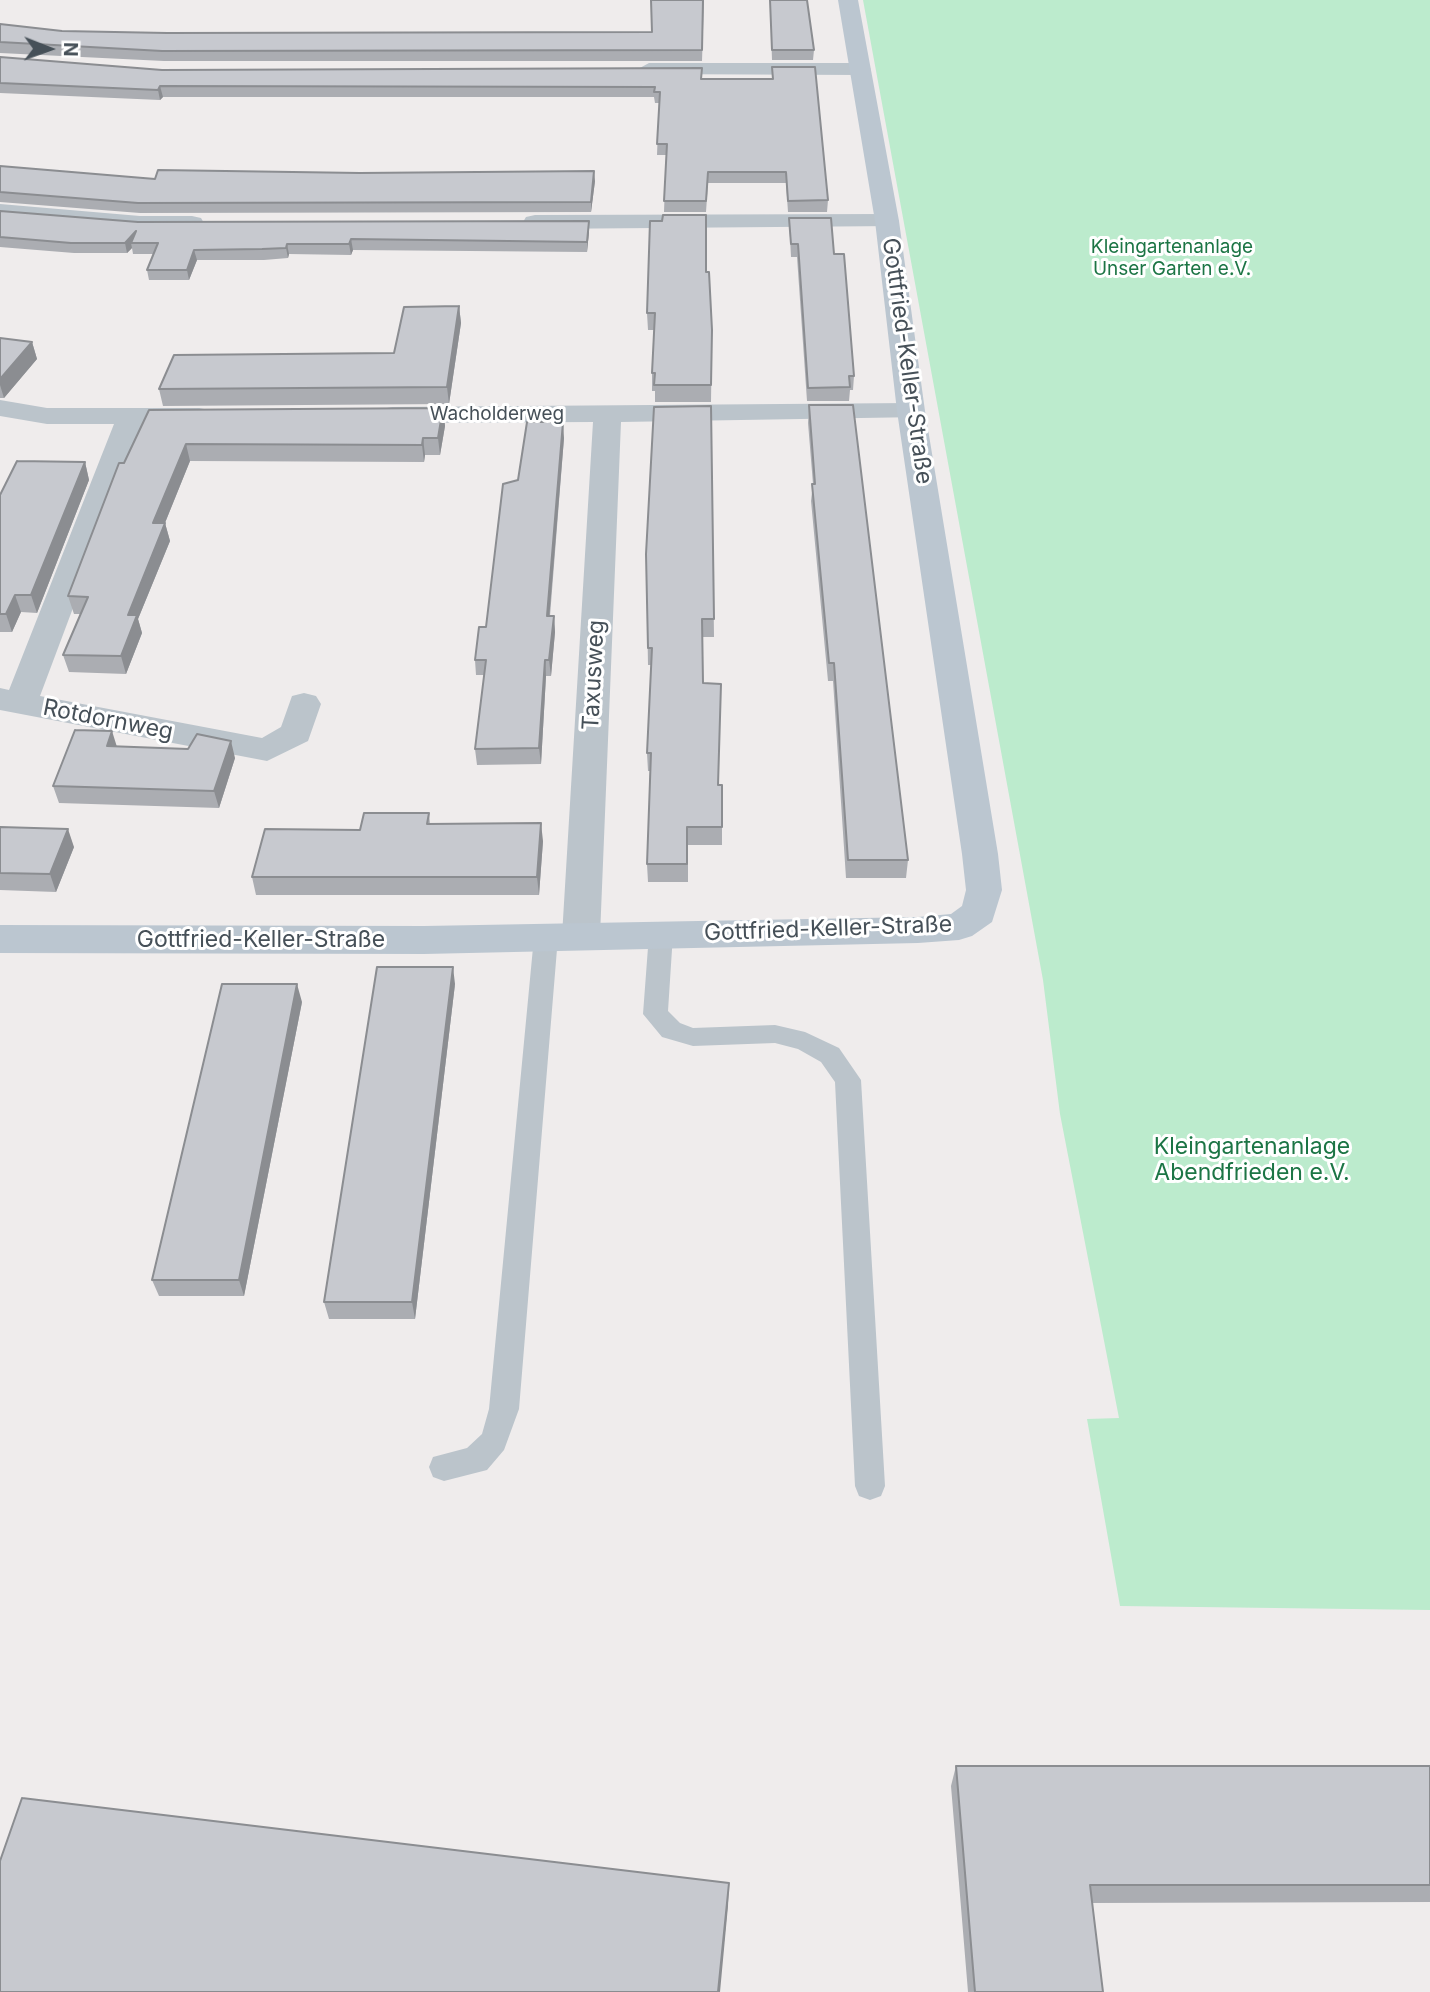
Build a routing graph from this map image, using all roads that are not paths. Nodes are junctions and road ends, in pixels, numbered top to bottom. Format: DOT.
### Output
graph roads {
  1 [pos="848,0"];
  2 [pos="623,69"];
  3 [pos="860,69"];
  4 [pos="0,211"];
  5 [pos="887,220"];
  6 [pos="505,222"];
  7 [pos="221,223"];
  8 [pos="0,408"];
  9 [pos="911,411"];
  10 [pos="607,413"];
  11 [pos="369,415"];
  12 [pos="229,416"];
  13 [pos="131,417"];
  14 [pos="11,701"];
  15 [pos="304,704"];
  16 [pos="660,934"];
  17 [pos="564,936"];
  18 [pos="0,939"];
  19 [pos="444,1467"];
  20 [pos="870,1486"];
  1 -- 3 [label="street, Gottfried-Keller-Straße"];
  2 -- 3 [label="street"];
  3 -- 5 [label="street, Gottfried-Keller-Straße"];
  4 -- 7 [label="street"];
  5 -- 6 [label="street"];
  5 -- 9 [label="street, Gottfried-Keller-Straße"];
  8 -- 13 [label="street"];
  9 -- 10 [label="street, Wacholderweg"];
  9 -- 16 [label="street, Gottfried-Keller-Straße"];
  10 -- 11 [label="street, Wacholderweg"];
  10 -- 17 [label="street, Taxusweg"];
  12 -- 13 [label="street"];
  13 -- 14 [label="street, Rotdornweg"];
  14 -- 15 [label="street, Rotdornweg"];
  16 -- 17 [label="street, Gottfried-Keller-Straße"];
  16 -- 20 [label="lane"];
  17 -- 18 [label="street, Gottfried-Keller-Straße"];
  17 -- 19 [label="lane"];
}
